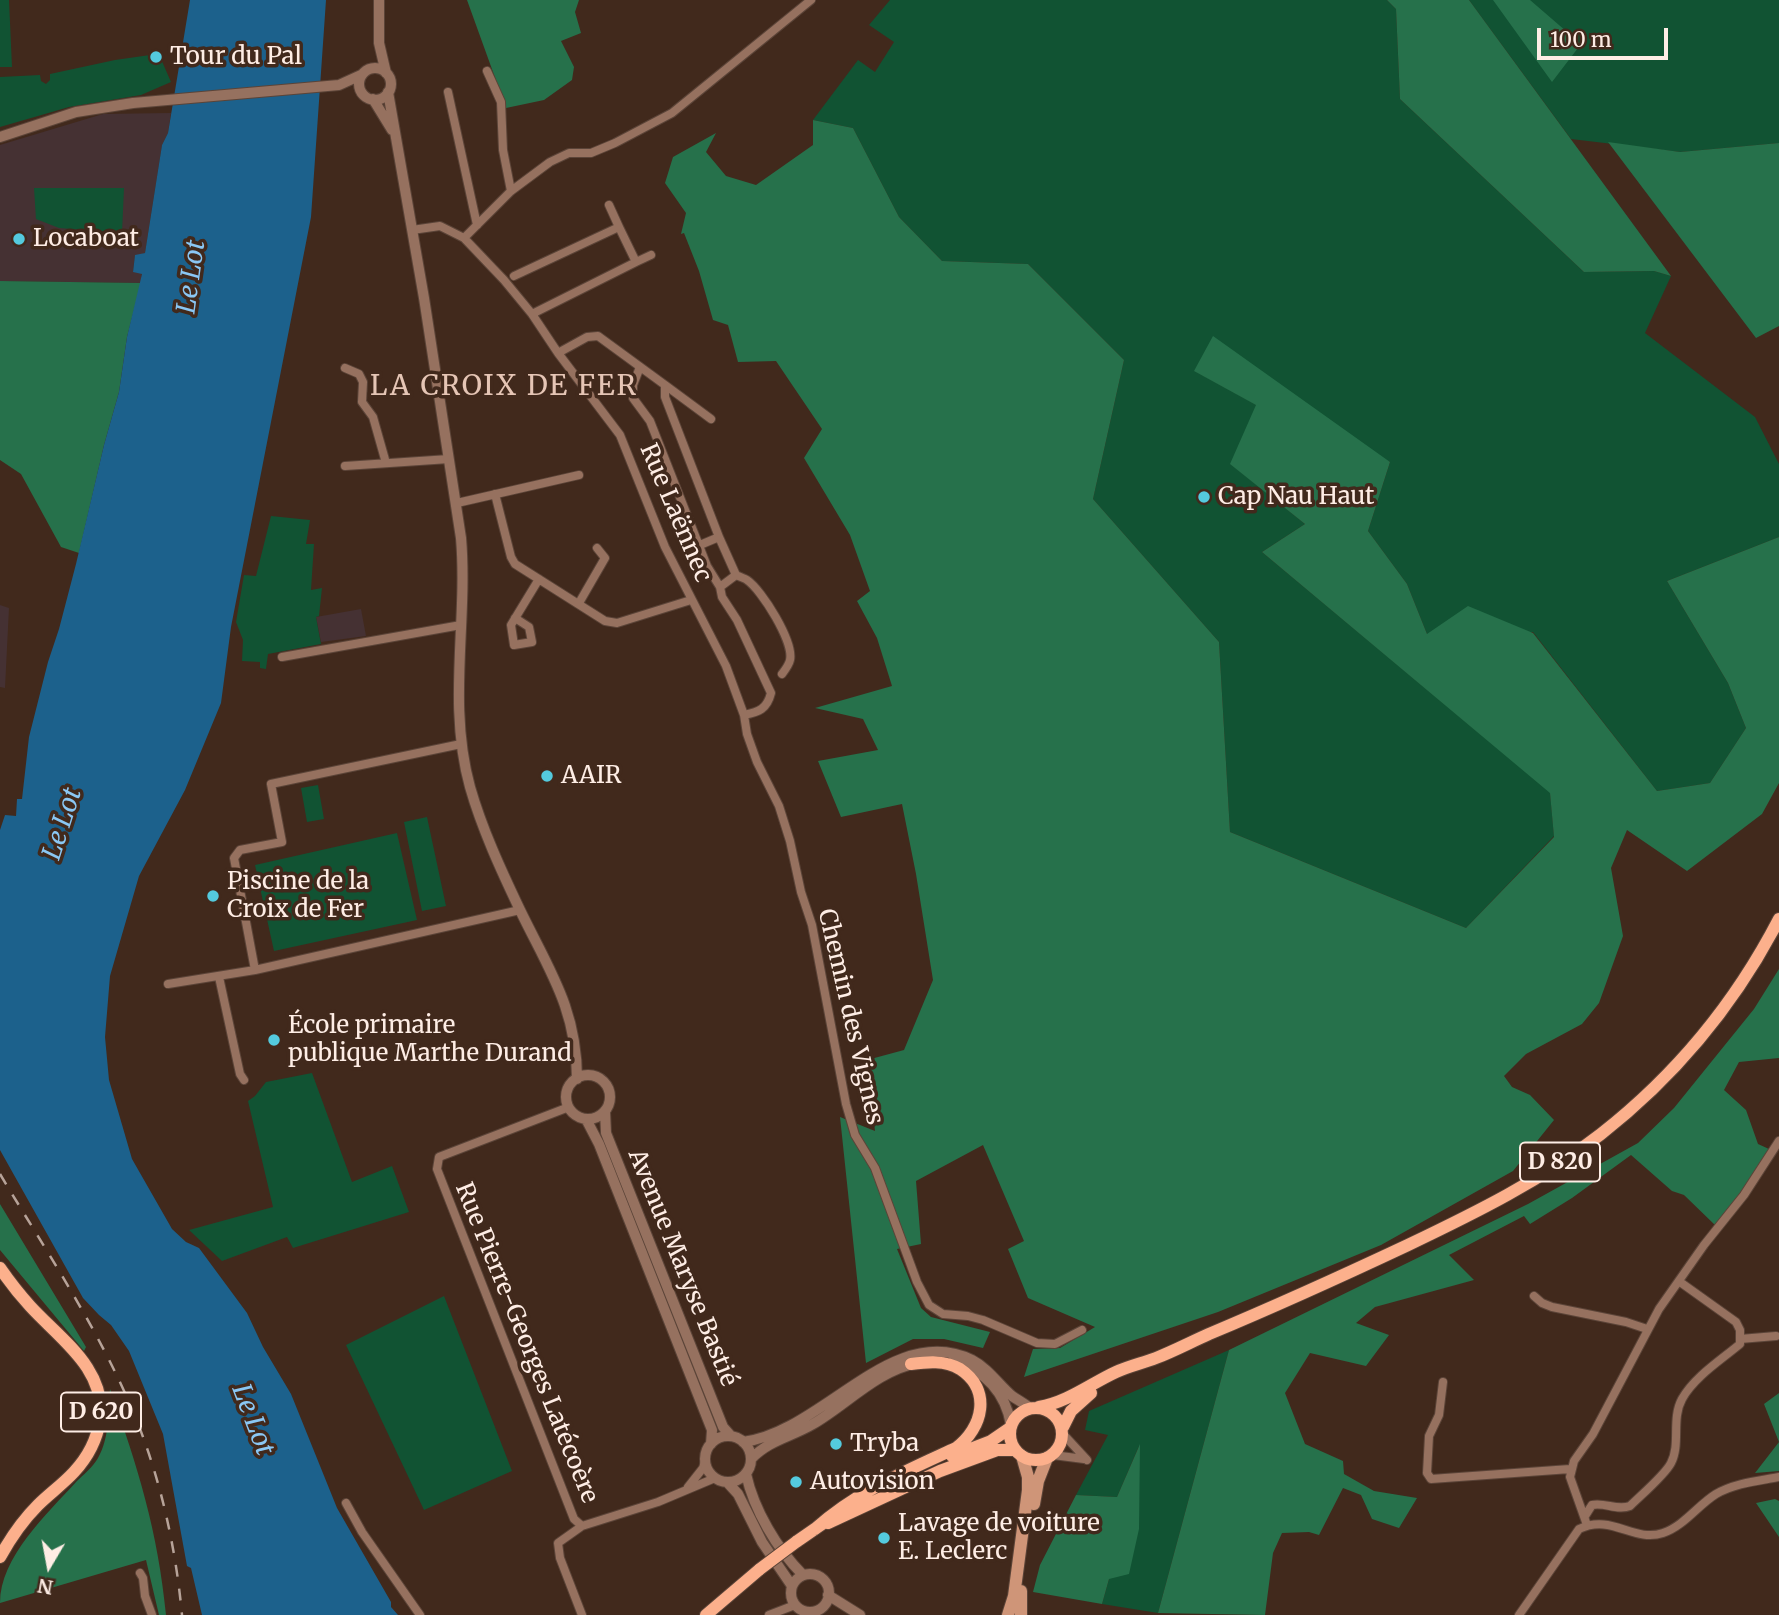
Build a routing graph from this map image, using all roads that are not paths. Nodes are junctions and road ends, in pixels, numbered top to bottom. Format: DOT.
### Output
graph roads {
  1 [pos="379,0"];
  2 [pos="811,0"];
  3 [pos="379,43"];
  4 [pos="487,71"];
  5 [pos="364,73"];
  6 [pos="386,73"];
  7 [pos="350,86"];
  8 [pos="388,92"];
  9 [pos="448,92"];
  10 [pos="373,99"];
  11 [pos="394,133"];
  12 [pos="0,137"];
  13 [pos="511,191"];
  14 [pos="609,205"];
  15 [pos="477,225"];
  16 [pos="619,227"];
  17 [pos="412,230"];
  18 [pos="464,238"];
  19 [pos="651,255"];
  20 [pos="636,262"];
  21 [pos="514,276"];
  22 [pos="532,314"];
  23 [pos="558,353"];
  24 [pos="639,367"];
  25 [pos="345,368"];
  26 [pos="665,385"];
  27 [pos="711,419"];
  28 [pos="449,458"];
  29 [pos="386,463"];
  30 [pos="345,466"];
  31 [pos="579,475"];
  32 [pos="495,494"];
  33 [pos="457,503"];
  34 [pos="719,537"];
  35 [pos="700,545"];
  36 [pos="597,548"];
  37 [pos="736,575"];
  38 [pos="539,579"];
  39 [pos="720,587"];
  40 [pos="691,600"];
  41 [pos="579,603"];
  42 [pos="516,618"];
  43 [pos="461,625"];
  44 [pos="282,657"];
  45 [pos="782,674"];
  46 [pos="744,715"];
  47 [pos="461,744"];
  48 [pos="801,892"];
  49 [pos="520,910"];
  50 [pos="1779,919"];
  51 [pos="255,970"];
  52 [pos="219,977"];
  53 [pos="168,984"];
  54 [pos="577,1052"];
  55 [pos="590,1076"];
  56 [pos="577,1079"];
  57 [pos="244,1080"];
  58 [pos="569,1107"];
  59 [pos="605,1111"];
  60 [pos="586,1119"];
  61 [pos="1779,1141"];
  62 [pos="0,1268"];
  63 [pos="1679,1282"];
  64 [pos="1534,1296"];
  65 [pos="1265,1311"];
  66 [pos="1647,1329"];
  67 [pos="1082,1330"];
  68 [pos="1776,1336"];
  69 [pos="1740,1339"];
  70 [pos="911,1364"];
  71 [pos="1443,1382"];
  72 [pos="1035,1408"];
  73 [pos="1011,1427"];
  74 [pos="1063,1431"];
  75 [pos="731,1436"];
  76 [pos="743,1442"];
  77 [pos="711,1444"];
  78 [pos="1018,1453"];
  79 [pos="1050,1457"];
  80 [pos="751,1459"];
  81 [pos="705,1461"];
  82 [pos="1570,1469"];
  83 [pos="746,1474"];
  84 [pos="1779,1476"];
  85 [pos="715,1478"];
  86 [pos="727,1482"];
  87 [pos="686,1489"];
  88 [pos="346,1503"];
  89 [pos="1586,1520"];
  90 [pos="582,1527"];
  91 [pos="814,1529"];
  92 [pos="0,1557"];
  93 [pos="140,1573"];
  94 [pos="803,1575"];
  95 [pos="792,1586"];
  96 [pos="828,1595"];
  97 [pos="795,1605"];
  98 [pos="816,1612"];
  99 [pos="152,1615"];
  100 [pos="420,1615"];
  101 [pos="582,1615"];
  102 [pos="706,1615"];
  103 [pos="769,1615"];
  104 [pos="833,1615"];
  105 [pos="860,1615"];
  106 [pos="1008,1615"];
  107 [pos="1021,1615"];
  108 [pos="1519,1615"];
  1 -- 3 [label="street"];
  2 -- 13 [label="street"];
  3 -- 5 [label="street"];
  3 -- 6 [label="street, Avenue Maryse Bastié"];
  4 -- 13 [label="street"];
  5 -- 6 [label="street"];
  5 -- 7 [label="street"];
  6 -- 8 [label="street, Avenue Maryse Bastié"];
  7 -- 10 [label="street"];
  7 -- 12 [label="street"];
  8 -- 10 [label="street"];
  8 -- 11 [label="street, Avenue Maryse Bastié"];
  9 -- 15 [label="street"];
  10 -- 11 [label="street, Avenue Maryse Bastié"];
  11 -- 17 [label="street, Avenue Maryse Bastié"];
  13 -- 15 [label="street"];
  14 -- 16 [label="street"];
  15 -- 18 [label="street"];
  16 -- 20 [label="street"];
  16 -- 21 [label="street"];
  17 -- 18 [label="street, Rue Laënnec"];
  17 -- 28 [label="street, Avenue Maryse Bastié"];
  18 -- 22 [label="street, Rue Laënnec"];
  19 -- 20 [label="street"];
  20 -- 22 [label="street"];
  22 -- 23 [label="street, Rue Laënnec"];
  23 -- 24 [label="street"];
  23 -- 40 [label="street, Rue Laënnec"];
  24 -- 26 [label="street"];
  24 -- 35 [label="street"];
  25 -- 29 [label="street"];
  26 -- 27 [label="street"];
  26 -- 34 [label="street"];
  28 -- 29 [label="street"];
  28 -- 33 [label="street, Avenue Maryse Bastié"];
  29 -- 30 [label="street"];
  31 -- 32 [label="street"];
  32 -- 33 [label="street"];
  32 -- 38 [label="street"];
  33 -- 43 [label="street, Avenue Maryse Bastié"];
  34 -- 35 [label="street"];
  34 -- 37 [label="street"];
  35 -- 39 [label="street"];
  36 -- 41 [label="street"];
  37 -- 39 [label="street"];
  37 -- 45 [label="street"];
  38 -- 41 [label="street"];
  38 -- 42 [label="street"];
  39 -- 46 [label="street"];
  40 -- 41 [label="street"];
  40 -- 46 [label="street, Rue Laënnec"];
  43 -- 44 [label="street"];
  43 -- 47 [label="street, Avenue Maryse Bastié"];
  46 -- 48 [label="street, Rue Laënnec"];
  47 -- 49 [label="street, Avenue Maryse Bastié"];
  47 -- 51 [label="street"];
  48 -- 67 [label="street, Chemin des Vignes"];
  49 -- 51 [label="street"];
  49 -- 54 [label="street, Avenue Maryse Bastié"];
  50 -- 65 [label="main road, D 820"];
  51 -- 52 [label="street"];
  52 -- 53 [label="street"];
  52 -- 57 [label="street"];
  54 -- 55 [label="street, Avenue Maryse Bastié"];
  54 -- 56 [label="street, Avenue Maryse Bastié"];
  55 -- 56 [label="street"];
  55 -- 59 [label="street, Avenue Maryse Bastié"];
  56 -- 58 [label="street, Avenue Maryse Bastié"];
  58 -- 60 [label="street, Avenue Maryse Bastié"];
  58 -- 90 [label="street, Rue Pierre-Georges Latécoère"];
  59 -- 60 [label="street"];
  59 -- 75 [label="street, Avenue Maryse Bastié"];
  60 -- 77 [label="street, Avenue Maryse Bastié"];
  61 -- 63 [label="street"];
  62 -- 92 [label="main road, D 620"];
  63 -- 66 [label="street"];
  63 -- 69 [label="street"];
  64 -- 66 [label="street"];
  65 -- 72 [label="main road, D 820"];
  65 -- 74 [label="main road, D 820"];
  66 -- 82 [label="street"];
  68 -- 69 [label="street"];
  69 -- 89 [label="street"];
  70 -- 73 [label="street"];
  70 -- 80 [label="street"];
  70 -- 91 [label="main road"];
  71 -- 82 [label="street"];
  72 -- 73 [label="main road"];
  72 -- 74 [label="main road"];
  72 -- 76 [label="street"];
  73 -- 78 [label="main road"];
  73 -- 91 [label="main road"];
  74 -- 79 [label="main road"];
  74 -- 79 [label="street"];
  75 -- 76 [label="street"];
  75 -- 77 [label="street"];
  76 -- 80 [label="street"];
  77 -- 81 [label="street"];
  78 -- 79 [label="main road"];
  78 -- 91 [label="main road"];
  78 -- 106 [label="main road"];
  79 -- 107 [label="main road"];
  80 -- 83 [label="street"];
  81 -- 85 [label="street"];
  81 -- 87 [label="street"];
  82 -- 89 [label="street"];
  83 -- 86 [label="street"];
  83 -- 94 [label="street"];
  84 -- 89 [label="street"];
  85 -- 86 [label="street"];
  85 -- 87 [label="street, Rue Pierre-Georges Latécoère"];
  86 -- 95 [label="street"];
  87 -- 90 [label="street, Rue Pierre-Georges Latécoère"];
  88 -- 100 [label="street"];
  89 -- 108 [label="street"];
  90 -- 101 [label="street"];
  91 -- 102 [label="main road, bridge"];
  93 -- 99 [label="street"];
  94 -- 95 [label="street"];
  94 -- 96 [label="street"];
  95 -- 97 [label="street"];
  96 -- 98 [label="street"];
  96 -- 105 [label="street"];
  97 -- 98 [label="street"];
  97 -- 103 [label="street"];
  98 -- 104 [label="street"];
}
